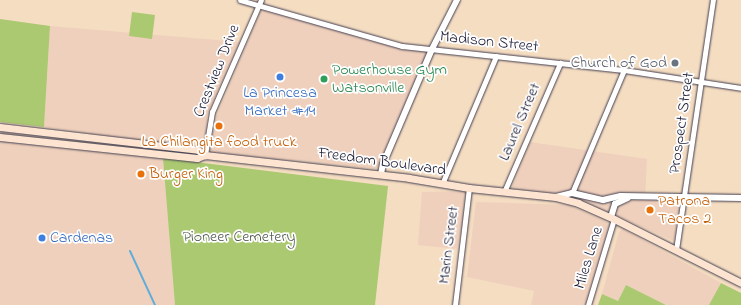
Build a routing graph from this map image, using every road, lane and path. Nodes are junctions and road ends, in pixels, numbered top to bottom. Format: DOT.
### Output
graph roads {
  1 [pos="240,0"];
  2 [pos="261,0"];
  3 [pos="457,0"];
  4 [pos="713,0"];
  5 [pos="258,6"];
  6 [pos="432,49"];
  7 [pos="496,56"];
  8 [pos="560,63"];
  9 [pos="624,70"];
  10 [pos="701,82"];
  11 [pos="741,88"];
  12 [pos="0,127"];
  13 [pos="0,137"];
  14 [pos="205,154"];
  15 [pos="381,174"];
  16 [pos="442,184"];
  17 [pos="469,188"];
  18 [pos="504,192"];
  19 [pos="572,193"];
  20 [pos="556,197"];
  21 [pos="634,197"];
  22 [pos="684,197"];
  23 [pos="741,198"];
  24 [pos="613,218"];
  25 [pos="676,250"];
  26 [pos="741,283"];
  27 [pos="455,305"];
  28 [pos="588,305"];
  1 -- 5 [label="street, Madison Street"];
  2 -- 5 [label="street, Crestview Drive"];
  3 -- 6 [label="street"];
  4 -- 10 [label="street, Prospect Street"];
  5 -- 6 [label="street, Madison Street"];
  5 -- 14 [label="street, Crestview Drive"];
  6 -- 7 [label="street, Madison Street"];
  6 -- 15 [label="street"];
  7 -- 8 [label="street, Madison Street"];
  7 -- 16 [label="street"];
  8 -- 9 [label="street, Madison Street"];
  8 -- 18 [label="street, Laurel Street"];
  9 -- 10 [label="street, Madison Street"];
  9 -- 19 [label="street"];
  10 -- 11 [label="street, Madison Street"];
  10 -- 22 [label="street, Prospect Street"];
  12 -- 14 [label="main road, Freedom Boulevard"];
  13 -- 14 [label="main road, Freedom Boulevard"];
  14 -- 15 [label="main road, Freedom Boulevard"];
  15 -- 16 [label="main road, Freedom Boulevard"];
  16 -- 17 [label="main road, Freedom Boulevard"];
  17 -- 18 [label="main road, Freedom Boulevard"];
  17 -- 27 [label="street, Marin Street"];
  18 -- 20 [label="main road, Freedom Boulevard"];
  19 -- 20 [label="street, Freedom Boulevard"];
  19 -- 21 [label="street, Freedom Boulevard"];
  20 -- 24 [label="main road, Freedom Boulevard"];
  21 -- 22 [label="street"];
  21 -- 24 [label="street"];
  22 -- 23 [label="street"];
  22 -- 25 [label="street, Prospect Street"];
  24 -- 25 [label="main road, Freedom Boulevard"];
  24 -- 28 [label="street, Miles Lane"];
  25 -- 26 [label="main road, Freedom Boulevard"];
}
